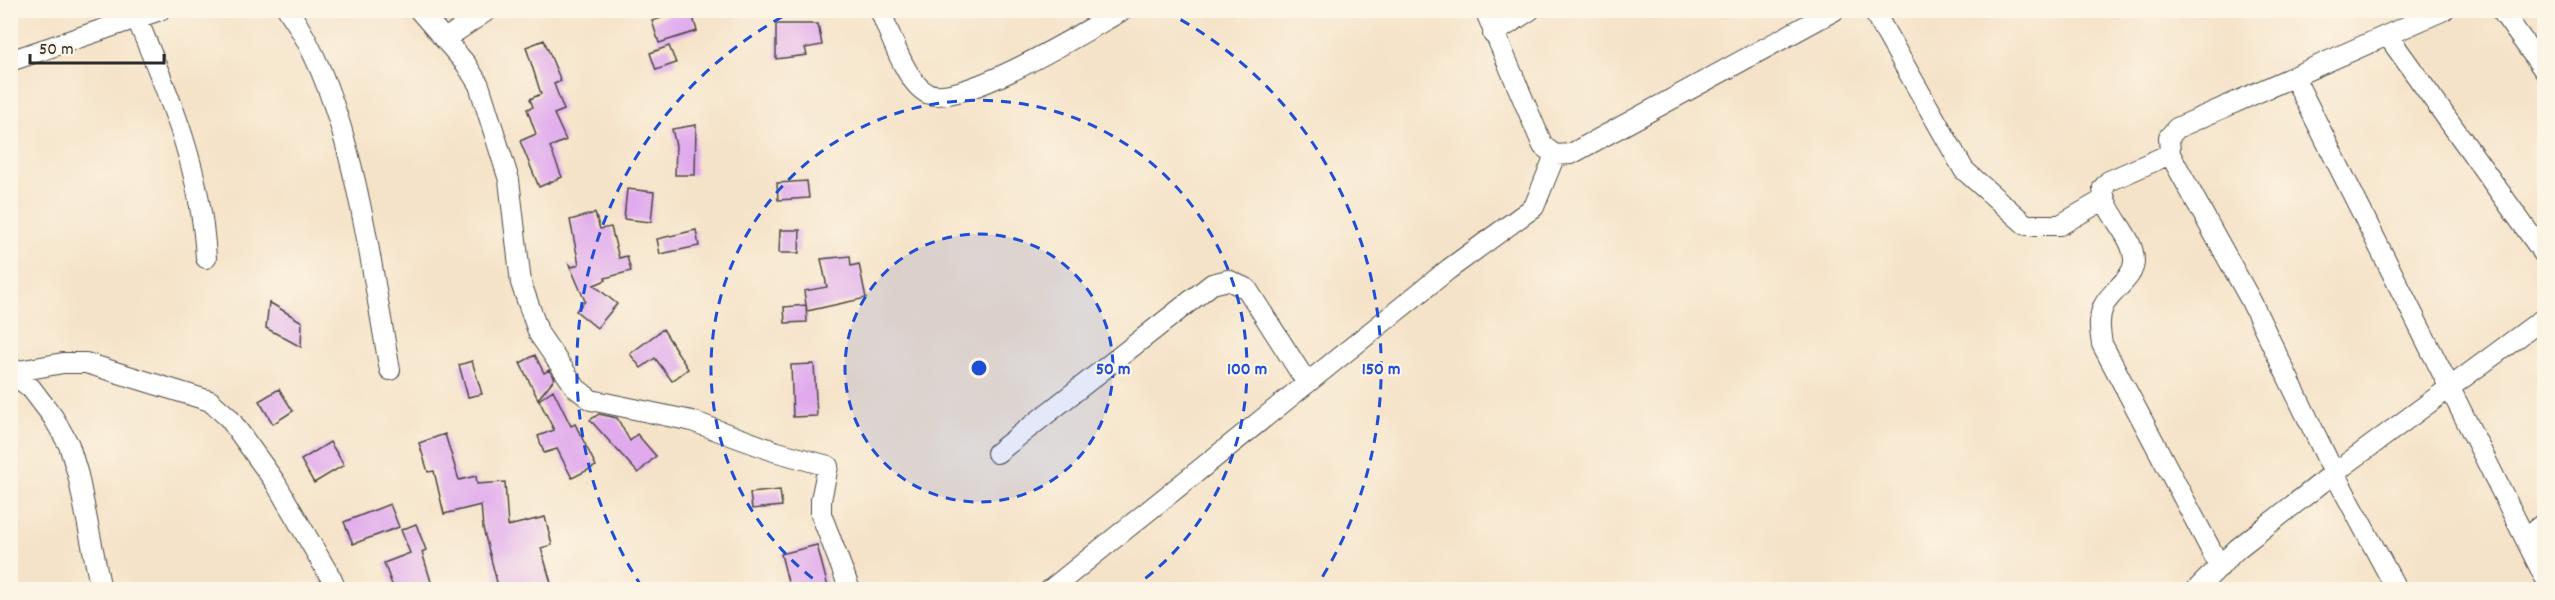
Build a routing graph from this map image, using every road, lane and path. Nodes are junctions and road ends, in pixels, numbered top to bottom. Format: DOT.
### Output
graph roads {
  1 [pos="160,10"];
  2 [pos="288,10"];
  3 [pos="419,10"];
  4 [pos="488,10"];
  5 [pos="880,10"];
  6 [pos="1124,10"];
  7 [pos="1485,10"];
  8 [pos="1530,10"];
  9 [pos="1835,10"];
  10 [pos="1873,10"];
  11 [pos="2444,10"];
  12 [pos="2501,10"];
  13 [pos="137,18"];
  14 [pos="1493,34"];
  15 [pos="2388,36"];
  16 [pos="445,39"];
  17 [pos="10,61"];
  18 [pos="2544,70"];
  19 [pos="2294,77"];
  20 [pos="2170,154"];
  21 [pos="1555,155"];
  22 [pos="2103,200"];
  23 [pos="2544,254"];
  24 [pos="206,258"];
  25 [pos="2544,318"];
  26 [pos="390,370"];
  27 [pos="12,372"];
  28 [pos="1307,383"];
  29 [pos="2451,389"];
  30 [pos="997,453"];
  31 [pos="2334,473"];
  32 [pos="2544,523"];
  33 [pos="2525,537"];
  34 [pos="2220,567"];
  35 [pos="2544,576"];
  36 [pos="101,590"];
  37 [pos="336,590"];
  38 [pos="850,590"];
  39 [pos="1050,590"];
  40 [pos="2196,590"];
  41 [pos="2397,590"];
  1 -- 13 [label="street"];
  2 -- 26 [label="street"];
  3 -- 16 [label="street"];
  4 -- 16 [label="street"];
  5 -- 6 [label="street"];
  7 -- 14 [label="street"];
  8 -- 14 [label="street"];
  9 -- 21 [label="street"];
  10 -- 22 [label="street"];
  11 -- 15 [label="street"];
  12 -- 18 [label="street"];
  13 -- 17 [label="street"];
  13 -- 24 [label="street"];
  14 -- 21 [label="street"];
  15 -- 19 [label="street"];
  15 -- 23 [label="street"];
  16 -- 38 [label="street"];
  19 -- 20 [label="street"];
  19 -- 29 [label="street"];
  20 -- 22 [label="street"];
  20 -- 31 [label="street"];
  21 -- 28 [label="street"];
  22 -- 34 [label="street"];
  25 -- 29 [label="street"];
  27 -- 36 [label="street"];
  27 -- 37 [label="street"];
  28 -- 30 [label="street"];
  28 -- 39 [label="street"];
  29 -- 31 [label="street"];
  29 -- 33 [label="street"];
  31 -- 34 [label="street"];
  31 -- 41 [label="street"];
  32 -- 33 [label="street"];
  33 -- 35 [label="street"];
  34 -- 40 [label="street"];
}
